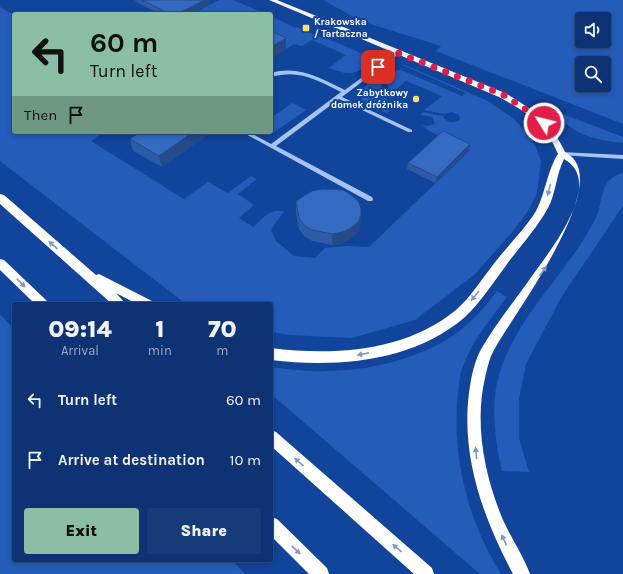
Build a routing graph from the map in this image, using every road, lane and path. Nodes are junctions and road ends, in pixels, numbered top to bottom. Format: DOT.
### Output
graph roads {
  1 [pos="272,0"];
  2 [pos="398,53"];
  3 [pos="273,75"];
  4 [pos="344,92"];
  5 [pos="338,97"];
  6 [pos="410,131"];
  7 [pos="249,134"];
  8 [pos="272,146"];
  9 [pos="562,154"];
  10 [pos="623,157"];
  11 [pos="0,198"];
  12 [pos="370,199"];
  13 [pos="0,263"];
  14 [pos="82,270"];
  15 [pos="41,302"];
  16 [pos="118,302"];
  17 [pos="144,302"];
  18 [pos="273,354"];
  19 [pos="273,439"];
  20 [pos="273,527"];
  21 [pos="321,574"];
  22 [pos="426,574"];
  23 [pos="522,574"];
  1 -- 2 [label="main road"];
  2 -- 4 [label="street"];
  2 -- 9 [label="main road"];
  3 -- 4 [label="street"];
  4 -- 5 [label="street"];
  5 -- 6 [label="street"];
  5 -- 8 [label="street"];
  7 -- 8 [label="street"];
  8 -- 12 [label="street"];
  9 -- 10 [label="street"];
  9 -- 18 [label="highway, one-way"];
  23 -- 9 [label="highway, one-way"];
  14 -- 11 [label="highway, one-way"];
  13 -- 15 [label="highway, one-way"];
  14 -- 16 [label="highway"];
  14 -- 17 [label="highway"];
  22 -- 19 [label="highway, one-way"];
  20 -- 21 [label="highway, one-way"];
}
